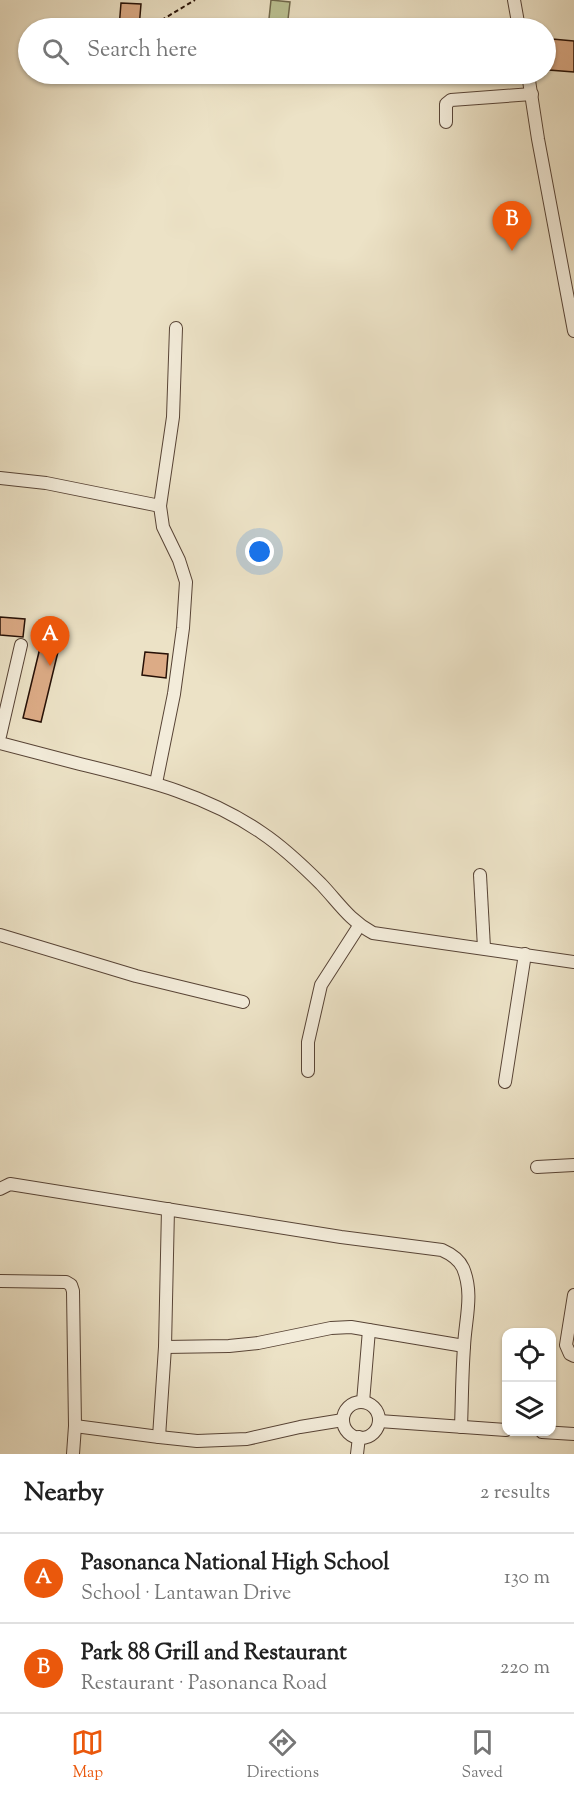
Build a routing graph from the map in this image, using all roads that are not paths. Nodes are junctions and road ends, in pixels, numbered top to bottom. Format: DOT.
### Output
graph roads {
  1 [pos="514,0"];
  2 [pos="517,18"];
  3 [pos="530,84"];
  4 [pos="532,94"];
  5 [pos="446,122"];
  6 [pos="176,328"];
  7 [pos="574,331"];
  8 [pos="0,478"];
  9 [pos="160,506"];
  10 [pos="21,645"];
  11 [pos="0,736"];
  12 [pos="0,743"];
  13 [pos="156,783"];
  14 [pos="480,875"];
  15 [pos="359,926"];
  16 [pos="0,935"];
  17 [pos="484,948"];
  18 [pos="525,954"];
  19 [pos="574,962"];
  20 [pos="243,1002"];
  21 [pos="309,1071"];
  22 [pos="505,1082"];
  23 [pos="574,1165"];
  24 [pos="537,1167"];
  25 [pos="0,1189"];
  26 [pos="168,1209"];
  27 [pos="0,1281"];
  28 [pos="574,1295"];
  29 [pos="369,1330"];
  30 [pos="464,1346"];
  31 [pos="165,1347"];
  32 [pos="574,1356"];
  33 [pos="363,1402"];
  34 [pos="343,1420"];
  35 [pos="379,1421"];
  36 [pos="75,1426"];
  37 [pos="461,1427"];
  38 [pos="502,1430"];
  39 [pos="556,1432"];
  40 [pos="574,1434"];
  41 [pos="159,1437"];
  42 [pos="359,1437"];
  43 [pos="73,1454"];
  44 [pos="357,1454"];
  1 -- 2 [label="street"];
  3 -- 4 [label="street"];
  4 -- 5 [label="street"];
  4 -- 7 [label="street"];
  6 -- 9 [label="street"];
  8 -- 9 [label="street"];
  9 -- 13 [label="street"];
  10 -- 11 [label="street"];
  12 -- 13 [label="street"];
  13 -- 15 [label="street"];
  14 -- 17 [label="street"];
  15 -- 17 [label="street"];
  15 -- 21 [label="street"];
  16 -- 20 [label="street"];
  17 -- 18 [label="street"];
  18 -- 19 [label="street"];
  18 -- 22 [label="street"];
  23 -- 24 [label="street"];
  25 -- 26 [label="street"];
  26 -- 30 [label="street"];
  26 -- 31 [label="street"];
  27 -- 36 [label="street"];
  28 -- 32 [label="street"];
  29 -- 30 [label="street"];
  29 -- 31 [label="street"];
  29 -- 33 [label="street"];
  30 -- 37 [label="street"];
  31 -- 41 [label="street"];
  33 -- 34 [label="street"];
  33 -- 35 [label="street"];
  34 -- 41 [label="street"];
  34 -- 42 [label="street"];
  35 -- 37 [label="street"];
  35 -- 42 [label="street"];
  36 -- 41 [label="street"];
  36 -- 43 [label="street"];
  37 -- 38 [label="street"];
  39 -- 40 [label="street"];
  42 -- 44 [label="street"];
}
